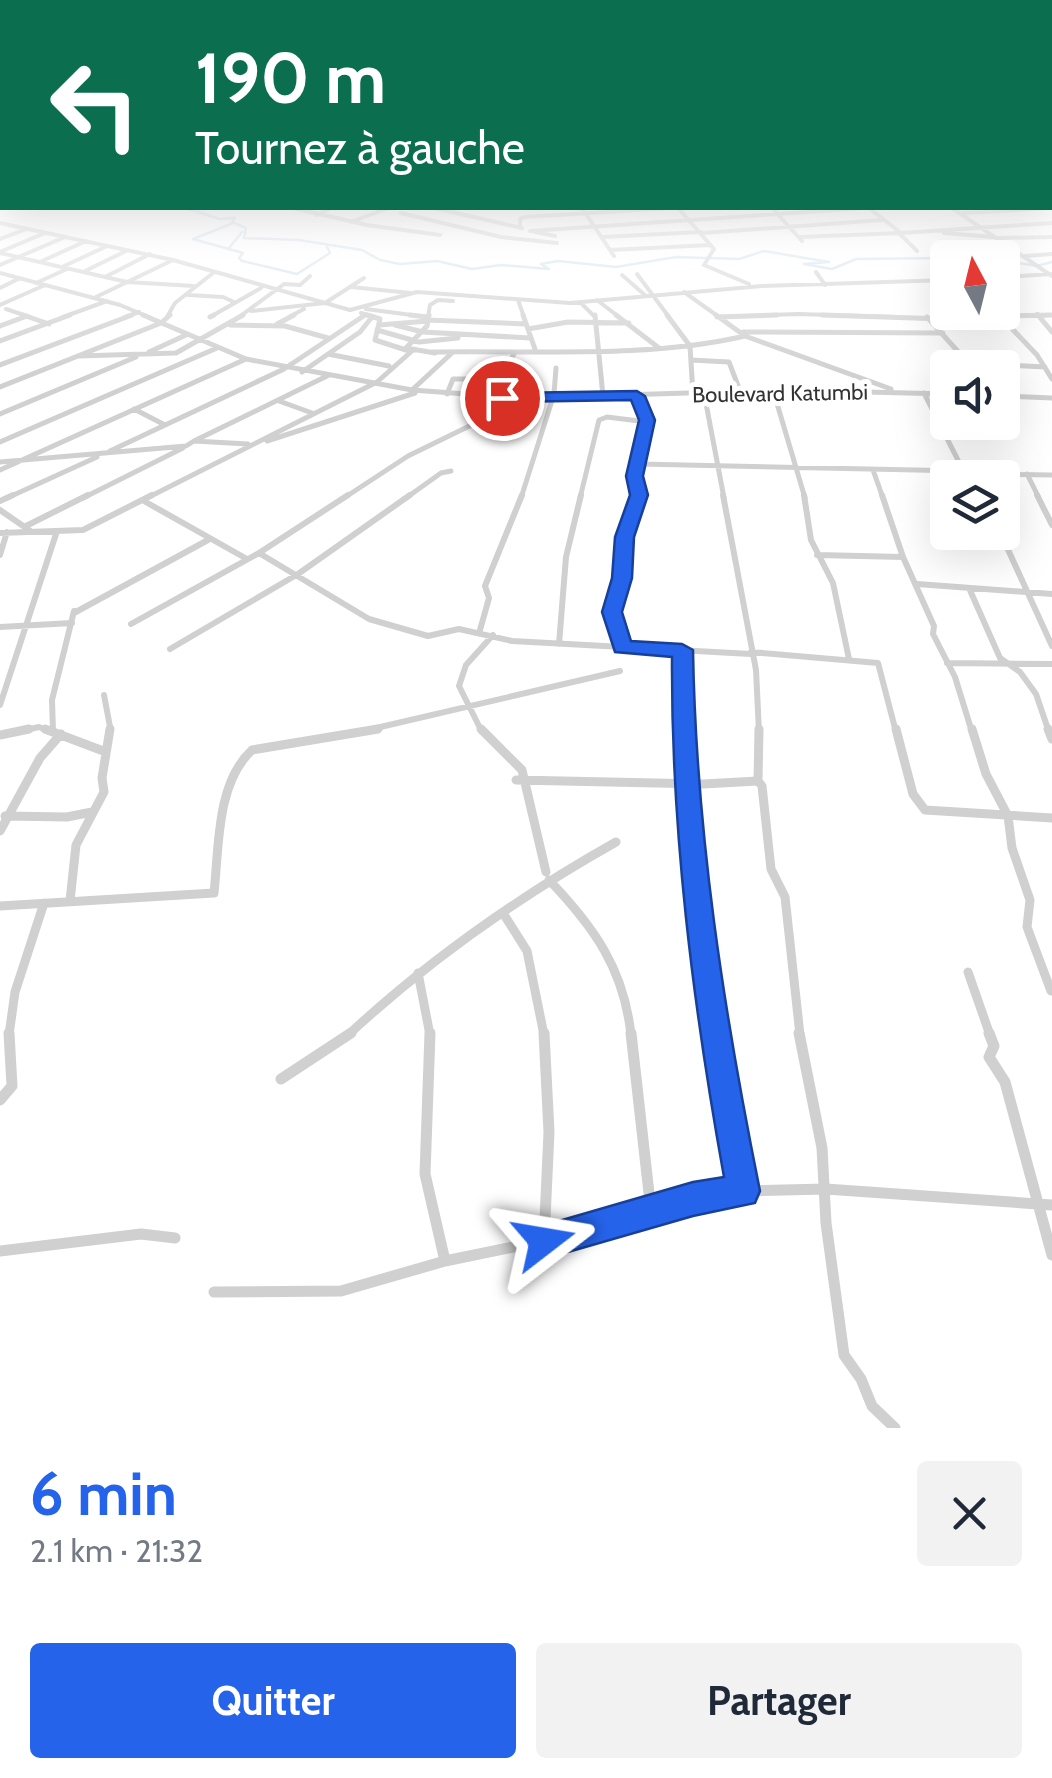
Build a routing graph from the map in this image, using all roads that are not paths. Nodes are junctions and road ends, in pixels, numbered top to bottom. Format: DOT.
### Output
graph roads {
  1 [pos="50,244"];
  2 [pos="82,244"];
  3 [pos="95,244"];
  4 [pos="606,244"];
  5 [pos="910,244"];
  6 [pos="1004,244"];
  7 [pos="711,245"];
  8 [pos="107,246"];
  9 [pos="128,250"];
  10 [pos="610,250"];
  11 [pos="917,251"];
  12 [pos="0,252"];
  13 [pos="150,254"];
  14 [pos="1052,254"];
  15 [pos="614,256"];
  16 [pos="1025,256"];
  17 [pos="19,258"];
  18 [pos="173,260"];
  19 [pos="39,262"];
  20 [pos="0,265"];
  21 [pos="64,268"];
  22 [pos="83,272"];
  23 [pos="816,272"];
  24 [pos="0,273"];
  25 [pos="213,273"];
  26 [pos="637,274"];
  27 [pos="622,275"];
  28 [pos="1052,275"];
  29 [pos="310,276"];
  30 [pos="1020,276"];
  31 [pos="106,277"];
  32 [pos="20,278"];
  33 [pos="364,278"];
  34 [pos="930,281"];
  35 [pos="36,282"];
  36 [pos="127,282"];
  37 [pos="44,284"];
  38 [pos="825,285"];
  39 [pos="193,286"];
  40 [pos="774,286"];
  41 [pos="350,287"];
  42 [pos="0,288"];
  43 [pos="262,288"];
  44 [pos="387,288"];
  45 [pos="276,291"];
  46 [pos="684,292"];
  47 [pos="411,293"];
  48 [pos="450,294"];
  49 [pos="649,295"];
  50 [pos="185,297"];
  51 [pos="96,298"];
  52 [pos="518,300"];
  53 [pos="596,300"];
  54 [pos="107,301"];
  55 [pos="454,301"];
  56 [pos="234,302"];
  57 [pos="580,302"];
  58 [pos="325,303"];
  59 [pos="564,303"];
  60 [pos="370,305"];
  61 [pos="308,307"];
  62 [pos="2,308"];
  63 [pos="252,311"];
  64 [pos="139,312"];
  65 [pos="366,314"];
  66 [pos="1037,314"];
  67 [pos="1020,315"];
  68 [pos="1052,315"];
  69 [pos="26,316"];
  70 [pos="210,317"];
  71 [pos="717,317"];
  72 [pos="928,317"];
  73 [pos="455,318"];
  74 [pos="427,319"];
  75 [pos="440,319"];
  76 [pos="629,322"];
  77 [pos="161,323"];
  78 [pos="565,323"];
  79 [pos="49,324"];
  80 [pos="596,324"];
  81 [pos="229,325"];
  82 [pos="277,325"];
  83 [pos="394,325"];
  84 [pos="0,326"];
  85 [pos="527,327"];
  86 [pos="378,328"];
  87 [pos="1013,330"];
  88 [pos="423,332"];
  89 [pos="433,332"];
  90 [pos="1052,332"];
  91 [pos="943,333"];
  92 [pos="742,334"];
  93 [pos="186,335"];
  94 [pos="457,335"];
  95 [pos="328,338"];
  96 [pos="530,338"];
  97 [pos="415,340"];
  98 [pos="442,340"];
  99 [pos="198,341"];
  100 [pos="0,342"];
  101 [pos="690,346"];
  102 [pos="217,348"];
  103 [pos="660,348"];
  104 [pos="599,350"];
  105 [pos="956,350"];
  106 [pos="408,351"];
  107 [pos="451,352"];
  108 [pos="515,352"];
  109 [pos="536,352"];
  110 [pos="328,354"];
  111 [pos="141,355"];
  112 [pos="79,356"];
  113 [pos="246,358"];
  114 [pos="401,360"];
  115 [pos="692,360"];
  116 [pos="0,365"];
  117 [pos="390,366"];
  118 [pos="1020,367"];
  119 [pos="1045,367"];
  120 [pos="556,368"];
  121 [pos="284,369"];
  122 [pos="302,372"];
  123 [pos="327,376"];
  124 [pos="1052,380"];
  125 [pos="369,384"];
  126 [pos="0,387"];
  127 [pos="772,390"];
  128 [pos="416,391"];
  129 [pos="740,391"];
  130 [pos="897,392"];
  131 [pos="699,393"];
  132 [pos="924,393"];
  133 [pos="930,393"];
  134 [pos="447,394"];
  135 [pos="603,396"];
  136 [pos="637,396"];
  137 [pos="1020,397"];
  138 [pos="553,398"];
  139 [pos="1052,398"];
  140 [pos="279,401"];
  141 [pos="134,409"];
  142 [pos="312,413"];
  143 [pos="496,413"];
  144 [pos="0,414"];
  145 [pos="647,422"];
  146 [pos="164,425"];
  147 [pos="194,441"];
  148 [pos="0,442"];
  149 [pos="250,444"];
  150 [pos="186,446"];
  151 [pos="105,454"];
  152 [pos="958,460"];
  153 [pos="18,461"];
  154 [pos="640,464"];
  155 [pos="718,465"];
  156 [pos="793,465"];
  157 [pos="0,466"];
  158 [pos="451,470"];
  159 [pos="873,470"];
  160 [pos="930,472"];
  161 [pos="1020,474"];
  162 [pos="1026,474"];
  163 [pos="1052,476"];
  164 [pos="144,501"];
  165 [pos="0,502"];
  166 [pos="0,510"];
  167 [pos="1052,525"];
  168 [pos="28,529"];
  169 [pos="57,531"];
  170 [pos="3,532"];
  171 [pos="208,540"];
  172 [pos="1007,550"];
  173 [pos="260,553"];
  174 [pos="0,555"];
  175 [pos="817,555"];
  176 [pos="903,556"];
  177 [pos="247,559"];
  178 [pos="296,574"];
  179 [pos="916,584"];
  180 [pos="969,588"];
  181 [pos="1025,593"];
  182 [pos="1052,594"];
  183 [pos="73,615"];
  184 [pos="131,624"];
  185 [pos="24,626"];
  186 [pos="0,627"];
  187 [pos="480,630"];
  188 [pos="493,635"];
  189 [pos="559,644"];
  190 [pos="1052,646"];
  191 [pos="622,648"];
  192 [pos="170,649"];
  193 [pos="682,650"];
  194 [pos="751,653"];
  195 [pos="849,659"];
  196 [pos="947,662"];
  197 [pos="1052,664"];
  198 [pos="1013,666"];
  199 [pos="620,670"];
  200 [pos="104,695"];
  201 [pos="0,705"];
  202 [pos="470,706"];
  203 [pos="57,732"];
  204 [pos="0,735"];
  205 [pos="1052,739"];
  206 [pos="106,752"];
  207 [pos="520,780"];
  208 [pos="758,781"];
  209 [pos="688,783"];
  210 [pos="92,812"];
  211 [pos="5,816"];
  212 [pos="1008,816"];
  213 [pos="1052,818"];
  214 [pos="0,831"];
  215 [pos="616,842"];
  216 [pos="547,876"];
  217 [pos="70,901"];
  218 [pos="44,902"];
  219 [pos="0,906"];
  220 [pos="503,912"];
  221 [pos="968,972"];
  222 [pos="418,973"];
  223 [pos="1051,991"];
  224 [pos="282,1079"];
  225 [pos="0,1100"];
  226 [pos="826,1189"];
  227 [pos="743,1191"];
  228 [pos="1037,1204"];
  229 [pos="1052,1205"];
  230 [pos="650,1211"];
  231 [pos="175,1238"];
  232 [pos="544,1241"];
  233 [pos="0,1251"];
  234 [pos="1052,1254"];
  235 [pos="445,1261"];
  236 [pos="214,1292"];
  237 [pos="895,1428"];
  1 -- 17 [label="street"];
  2 -- 19 [label="street"];
  3 -- 8 [label="street"];
  4 -- 10 [label="street"];
  5 -- 11 [label="street"];
  6 -- 16 [label="street"];
  7 -- 10 [label="street"];
  7 -- 40 [label="street"];
  8 -- 9 [label="street"];
  8 -- 21 [label="street"];
  9 -- 13 [label="street"];
  9 -- 22 [label="street"];
  10 -- 15 [label="street"];
  12 -- 17 [label="street"];
  13 -- 18 [label="street"];
  13 -- 31 [label="street"];
  14 -- 16 [label="street"];
  16 -- 28 [label="street"];
  17 -- 19 [label="street"];
  17 -- 20 [label="street"];
  18 -- 25 [label="street"];
  18 -- 36 [label="street"];
  19 -- 21 [label="street"];
  21 -- 22 [label="street"];
  21 -- 35 [label="street"];
  22 -- 31 [label="street"];
  23 -- 38 [label="street"];
  24 -- 32 [label="street, Boulevard Katumbi"];
  25 -- 39 [label="street"];
  25 -- 43 [label="street"];
  26 -- 49 [label="street"];
  27 -- 49 [label="street"];
  28 -- 30 [label="street"];
  29 -- 45 [label="street"];
  31 -- 36 [label="street"];
  32 -- 35 [label="street, Boulevard Katumbi"];
  32 -- 42 [label="street"];
  33 -- 41 [label="street"];
  34 -- 38 [label="street"];
  35 -- 37 [label="street, Boulevard Katumbi"];
  36 -- 39 [label="street"];
  36 -- 51 [label="street"];
  37 -- 51 [label="street, Boulevard Katumbi"];
  37 -- 62 [label="street"];
  38 -- 40 [label="street"];
  39 -- 50 [label="street"];
  39 -- 50 [label="street"];
  40 -- 46 [label="street"];
  41 -- 44 [label="street"];
  41 -- 58 [label="street"];
  43 -- 45 [label="street"];
  43 -- 56 [label="street"];
  44 -- 47 [label="street"];
  44 -- 60 [label="street"];
  45 -- 58 [label="street"];
  45 -- 63 [label="street"];
  46 -- 49 [label="street"];
  46 -- 71 [label="street"];
  47 -- 48 [label="street"];
  47 -- 60 [label="street"];
  48 -- 52 [label="street"];
  48 -- 55 [label="street"];
  49 -- 53 [label="street"];
  49 -- 101 [label="street"];
  50 -- 56 [label="street"];
  50 -- 77 [label="street"];
  51 -- 54 [label="street, Boulevard Katumbi"];
  52 -- 59 [label="street"];
  52 -- 85 [label="street"];
  53 -- 57 [label="street"];
  53 -- 76 [label="street"];
  54 -- 64 [label="street, Boulevard Katumbi"];
  54 -- 79 [label="street"];
  55 -- 73 [label="street"];
  55 -- 74 [label="street"];
  56 -- 70 [label="street"];
  57 -- 59 [label="street"];
  57 -- 80 [label="street"];
  58 -- 61 [label="street"];
  58 -- 65 [label="street"];
  59 -- 78 [label="street"];
  60 -- 65 [label="street"];
  61 -- 63 [label="street"];
  61 -- 82 [label="street"];
  62 -- 69 [label="street"];
  63 -- 81 [label="street"];
  64 -- 77 [label="street, Boulevard Katumbi"];
  64 -- 116 [label="street"];
  65 -- 74 [label="street"];
  65 -- 86 [label="street"];
  65 -- 95 [label="street"];
  65 -- 110 [label="street"];
  66 -- 67 [label="street"];
  66 -- 68 [label="street"];
  66 -- 90 [label="street"];
  69 -- 79 [label="street"];
  69 -- 84 [label="street"];
  71 -- 72 [label="street"];
  71 -- 92 [label="street"];
  72 -- 91 [label="street"];
  73 -- 75 [label="street"];
  73 -- 85 [label="street"];
  73 -- 94 [label="street"];
  74 -- 75 [label="street"];
  74 -- 83 [label="street"];
  74 -- 88 [label="street"];
  75 -- 89 [label="street"];
  76 -- 80 [label="street"];
  76 -- 103 [label="street"];
  77 -- 93 [label="street, Boulevard Katumbi"];
  77 -- 112 [label="street"];
  78 -- 80 [label="street"];
  78 -- 85 [label="street"];
  79 -- 100 [label="street"];
  80 -- 104 [label="street"];
  81 -- 82 [label="street"];
  81 -- 99 [label="street"];
  82 -- 95 [label="street"];
  83 -- 86 [label="street"];
  83 -- 88 [label="street"];
  85 -- 96 [label="street"];
  86 -- 97 [label="street"];
  86 -- 106 [label="street"];
  87 -- 119 [label="street"];
  88 -- 89 [label="street"];
  88 -- 97 [label="street"];
  89 -- 94 [label="street"];
  91 -- 92 [label="street"];
  91 -- 105 [label="street"];
  92 -- 101 [label="street"];
  92 -- 130 [label="street"];
  93 -- 99 [label="street, Boulevard Katumbi"];
  93 -- 111 [label="street"];
  94 -- 96 [label="street"];
  94 -- 98 [label="street"];
  94 -- 107 [label="street"];
  95 -- 121 [label="street"];
  96 -- 109 [label="street"];
  97 -- 98 [label="street"];
  97 -- 106 [label="street"];
  98 -- 107 [label="street"];
  99 -- 102 [label="street, Boulevard Katumbi"];
  99 -- 111 [label="street"];
  101 -- 103 [label="street"];
  101 -- 115 [label="street"];
  102 -- 113 [label="street, Boulevard Katumbi"];
  102 -- 148 [label="street"];
  103 -- 104 [label="street"];
  104 -- 109 [label="street"];
  104 -- 135 [label="street"];
  106 -- 107 [label="street"];
  106 -- 114 [label="street"];
  107 -- 108 [label="street"];
  107 -- 128 [label="street"];
  108 -- 109 [label="street"];
  108 -- 134 [label="street"];
  110 -- 117 [label="street"];
  110 -- 122 [label="street"];
  111 -- 112 [label="street"];
  111 -- 144 [label="street"];
  112 -- 126 [label="street"];
  113 -- 121 [label="street, Boulevard Katumbi"];
  113 -- 141 [label="street"];
  114 -- 117 [label="street"];
  114 -- 125 [label="street"];
  115 -- 129 [label="street"];
  115 -- 131 [label="street"];
  117 -- 125 [label="street"];
  118 -- 119 [label="street"];
  119 -- 124 [label="street"];
  120 -- 138 [label="street"];
  121 -- 122 [label="street, Boulevard Katumbi"];
  121 -- 146 [label="street"];
  122 -- 123 [label="street, Boulevard Katumbi"];
  123 -- 125 [label="street, Boulevard Katumbi"];
  123 -- 140 [label="street"];
  125 -- 128 [label="street, Boulevard Katumbi"];
  125 -- 142 [label="street"];
  127 -- 129 [label="street, Boulevard Katumbi"];
  127 -- 130 [label="street, Boulevard Katumbi"];
  127 -- 156 [label="street"];
  128 -- 134 [label="street, Boulevard Katumbi"];
  128 -- 149 [label="street"];
  129 -- 131 [label="street, Boulevard Katumbi"];
  130 -- 132 [label="street, Boulevard Katumbi"];
  131 -- 136 [label="street, Boulevard Katumbi"];
  131 -- 155 [label="street"];
  132 -- 133 [label="street, Boulevard Katumbi"];
  132 -- 152 [label="street"];
  134 -- 138 [label="street, Boulevard Katumbi"];
  135 -- 136 [label="street, Boulevard Katumbi"];
  135 -- 138 [label="street, Boulevard Katumbi"];
  136 -- 145 [label="street"];
  137 -- 139 [label="street"];
  138 -- 187 [label="street"];
  140 -- 142 [label="street"];
  140 -- 147 [label="street"];
  141 -- 146 [label="street"];
  141 -- 153 [label="street"];
  142 -- 149 [label="street"];
  143 -- 173 [label="street"];
  145 -- 154 [label="street"];
  145 -- 189 [label="street"];
  146 -- 151 [label="street"];
  147 -- 149 [label="street"];
  147 -- 150 [label="street"];
  149 -- 164 [label="street"];
  150 -- 151 [label="street"];
  150 -- 168 [label="street"];
  151 -- 153 [label="street"];
  151 -- 165 [label="street"];
  153 -- 157 [label="street"];
  154 -- 155 [label="street"];
  154 -- 191 [label="street"];
  155 -- 156 [label="street"];
  155 -- 194 [label="street"];
  156 -- 159 [label="street"];
  156 -- 175 [label="street"];
  158 -- 178 [label="street"];
  159 -- 160 [label="street"];
  159 -- 176 [label="street"];
  161 -- 162 [label="street"];
  162 -- 163 [label="street"];
  162 -- 167 [label="street"];
  164 -- 169 [label="street"];
  164 -- 171 [label="street"];
  166 -- 168 [label="street"];
  168 -- 169 [label="street"];
  168 -- 170 [label="street"];
  169 -- 185 [label="street"];
  170 -- 174 [label="street"];
  171 -- 177 [label="street"];
  171 -- 183 [label="street"];
  172 -- 181 [label="street"];
  173 -- 177 [label="street"];
  173 -- 178 [label="street"];
  175 -- 176 [label="street"];
  175 -- 195 [label="street"];
  176 -- 179 [label="street"];
  177 -- 184 [label="street"];
  178 -- 187 [label="street"];
  178 -- 192 [label="street"];
  179 -- 180 [label="street"];
  179 -- 196 [label="street"];
  180 -- 181 [label="street"];
  180 -- 198 [label="street"];
  181 -- 182 [label="street"];
  181 -- 190 [label="street"];
  183 -- 185 [label="street"];
  183 -- 203 [label="street"];
  185 -- 186 [label="street"];
  185 -- 201 [label="street"];
  187 -- 188 [label="street"];
  188 -- 189 [label="street"];
  188 -- 202 [label="street"];
  189 -- 191 [label="street"];
  191 -- 193 [label="street"];
  193 -- 194 [label="street"];
  193 -- 209 [label="street"];
  194 -- 195 [label="street"];
  194 -- 208 [label="street"];
  195 -- 212 [label="street"];
  196 -- 198 [label="street"];
  196 -- 212 [label="street"];
  197 -- 198 [label="street"];
  198 -- 205 [label="street"];
  199 -- 202 [label="street"];
  200 -- 206 [label="street"];
  202 -- 207 [label="street"];
  202 -- 217 [label="street"];
  203 -- 204 [label="street"];
  203 -- 206 [label="street"];
  203 -- 211 [label="street"];
  206 -- 210 [label="street"];
  207 -- 209 [label="street"];
  207 -- 216 [label="street"];
  208 -- 209 [label="street"];
  208 -- 226 [label="street"];
  209 -- 227 [label="street"];
  210 -- 211 [label="street"];
  210 -- 217 [label="street"];
  211 -- 214 [label="street"];
  212 -- 213 [label="street"];
  212 -- 223 [label="street"];
  215 -- 216 [label="street"];
  216 -- 220 [label="street"];
  216 -- 230 [label="street"];
  217 -- 218 [label="street"];
  218 -- 219 [label="street"];
  218 -- 225 [label="street"];
  220 -- 222 [label="street"];
  220 -- 232 [label="street"];
  221 -- 228 [label="street"];
  222 -- 224 [label="street"];
  222 -- 235 [label="street"];
  226 -- 227 [label="street"];
  226 -- 228 [label="street"];
  226 -- 237 [label="street"];
  227 -- 230 [label="street"];
  228 -- 229 [label="street"];
  228 -- 234 [label="street"];
  230 -- 232 [label="street"];
  231 -- 233 [label="street"];
  232 -- 235 [label="street"];
  235 -- 236 [label="street"];
}
